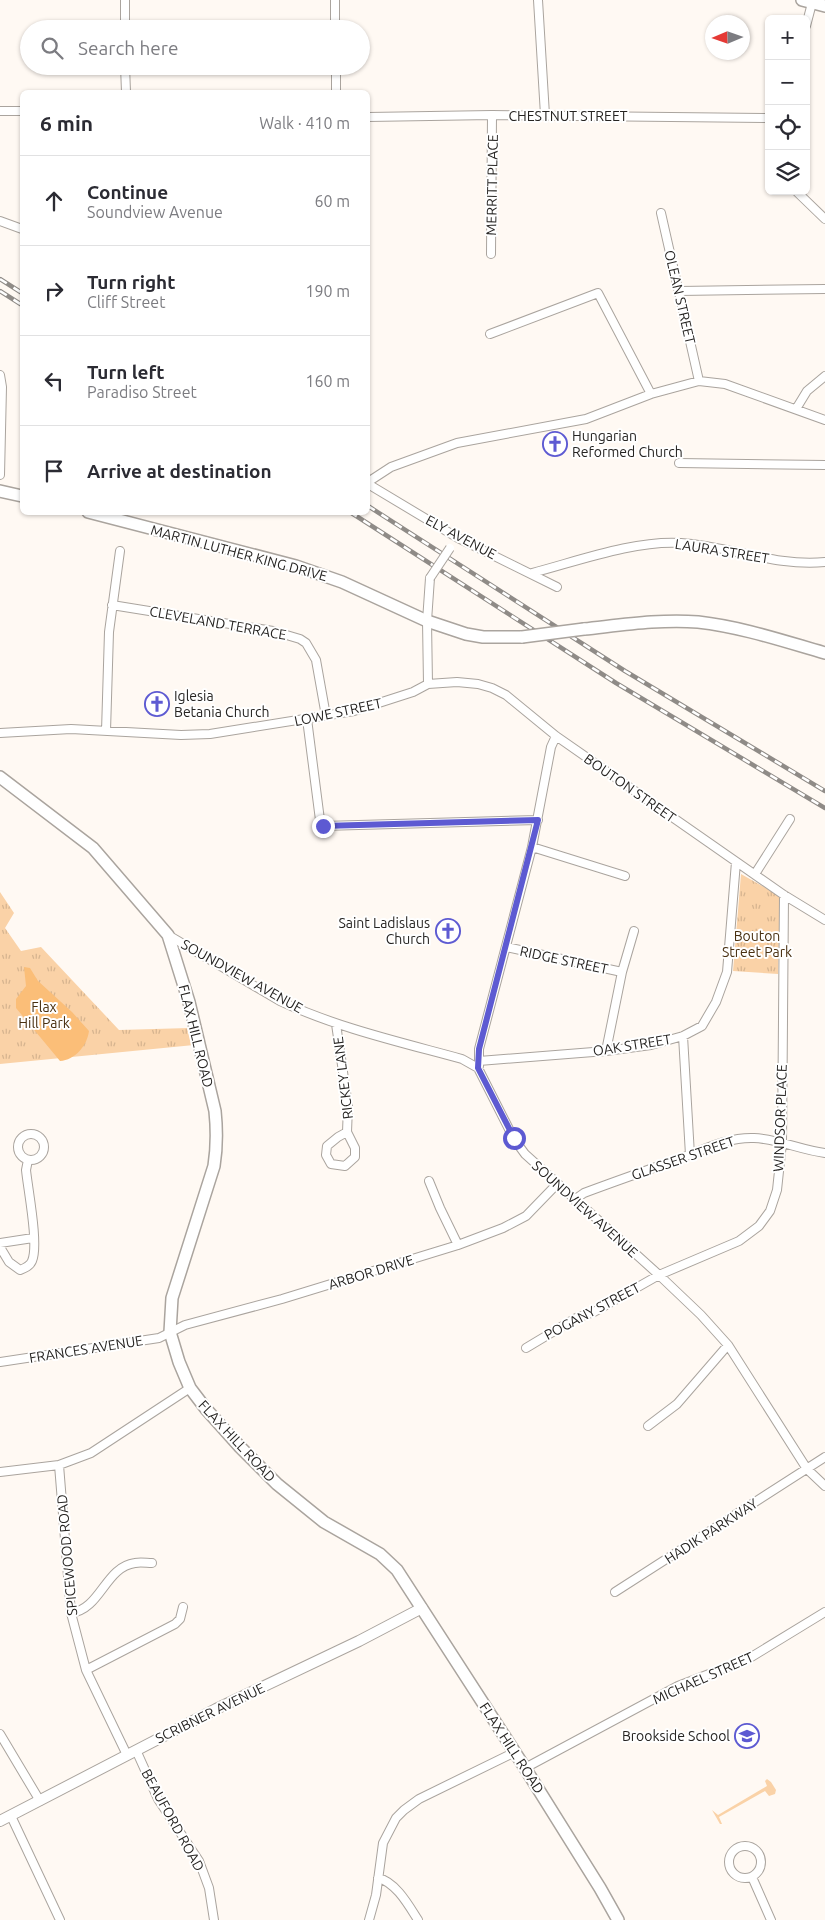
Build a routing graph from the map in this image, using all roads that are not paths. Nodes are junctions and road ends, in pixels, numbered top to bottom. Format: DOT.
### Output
graph roads {
  1 [pos="125,0"];
  2 [pos="335,0"];
  3 [pos="538,0"];
  4 [pos="807,1"];
  5 [pos="825,6"];
  6 [pos="806,15"];
  7 [pos="125,20"];
  8 [pos="335,20"];
  9 [pos="126,75"];
  10 [pos="336,75"];
  11 [pos="126,90"];
  12 [pos="336,90"];
  13 [pos="0,111"];
  14 [pos="20,111"];
  15 [pos="492,115"];
  16 [pos="545,115"];
  17 [pos="370,117"];
  18 [pos="765,118"];
  19 [pos="800,195"];
  20 [pos="661,213"];
  21 [pos="825,219"];
  22 [pos="0,221"];
  23 [pos="20,228"];
  24 [pos="491,254"];
  25 [pos="825,289"];
  26 [pos="679,291"];
  27 [pos="490,334"];
  28 [pos="0,375"];
  29 [pos="825,376"];
  30 [pos="699,381"];
  31 [pos="651,394"];
  32 [pos="796,408"];
  33 [pos="825,420"];
  34 [pos="679,463"];
  35 [pos="825,465"];
  36 [pos="0,475"];
  37 [pos="370,482"];
  38 [pos="370,484"];
  39 [pos="0,491"];
  40 [pos="20,496"];
  41 [pos="117,516"];
  42 [pos="458,538"];
  43 [pos="120,551"];
  44 [pos="825,562"];
  45 [pos="532,574"];
  46 [pos="557,587"];
  47 [pos="112,605"];
  48 [pos="427,622"];
  49 [pos="825,653"];
  50 [pos="428,684"];
  51 [pos="326,716"];
  52 [pos="307,719"];
  53 [pos="106,731"];
  54 [pos="0,733"];
  55 [pos="556,736"];
  56 [pos="0,777"];
  57 [pos="790,819"];
  58 [pos="538,820"];
  59 [pos="532,847"];
  60 [pos="736,862"];
  61 [pos="756,874"];
  62 [pos="626,876"];
  63 [pos="784,895"];
  64 [pos="825,920"];
  65 [pos="634,931"];
  66 [pos="168,936"];
  67 [pos="506,947"];
  68 [pos="622,972"];
  69 [pos="336,1024"];
  70 [pos="683,1036"];
  71 [pos="606,1051"];
  72 [pos="479,1065"];
  73 [pos="347,1132"];
  74 [pos="782,1143"];
  75 [pos="825,1153"];
  76 [pos="690,1155"];
  77 [pos="28,1160"];
  78 [pos="429,1181"];
  79 [pos="557,1184"];
  80 [pos="574,1200"];
  81 [pos="33,1238"];
  82 [pos="0,1245"];
  83 [pos="458,1245"];
  84 [pos="660,1275"];
  85 [pos="170,1332"];
  86 [pos="728,1345"];
  87 [pos="526,1348"];
  88 [pos="0,1362"];
  89 [pos="190,1388"];
  90 [pos="648,1426"];
  91 [pos="825,1457"];
  92 [pos="59,1464"];
  93 [pos="807,1468"];
  94 [pos="0,1472"];
  95 [pos="825,1486"];
  96 [pos="152,1563"];
  97 [pos="616,1592"];
  98 [pos="183,1607"];
  99 [pos="422,1608"];
  100 [pos="825,1612"];
  101 [pos="71,1613"];
  102 [pos="86,1670"];
  103 [pos="0,1734"];
  104 [pos="131,1752"];
  105 [pos="514,1752"];
  106 [pos="525,1768"];
  107 [pos="40,1801"];
  108 [pos="12,1816"];
  109 [pos="0,1821"];
  110 [pos="752,1877"];
  111 [pos="378,1878"];
  112 [pos="60,1920"];
  113 [pos="214,1920"];
  114 [pos="369,1920"];
  115 [pos="418,1920"];
  116 [pos="618,1920"];
  117 [pos="771,1920"];
  1 -- 7 [label="street"];
  2 -- 8 [label="street"];
  3 -- 16 [label="street"];
  4 -- 5 [label="main road"];
  4 -- 6 [label="street"];
  9 -- 11 [label="street"];
  10 -- 12 [label="street"];
  13 -- 14 [label="street"];
  15 -- 16 [label="street, CHESTNUT STREET"];
  15 -- 17 [label="street, CHESTNUT STREET"];
  15 -- 24 [label="street, MERRITT PLACE"];
  16 -- 18 [label="street, CHESTNUT STREET"];
  19 -- 21 [label="street"];
  20 -- 26 [label="street, OLEAN STREET"];
  22 -- 23 [label="street"];
  25 -- 26 [label="street"];
  26 -- 30 [label="street, OLEAN STREET"];
  27 -- 31 [label="street"];
  28 -- 36 [label="street"];
  29 -- 32 [label="street"];
  30 -- 31 [label="street"];
  30 -- 32 [label="street"];
  31 -- 37 [label="street"];
  32 -- 33 [label="street"];
  34 -- 35 [label="street"];
  38 -- 42 [label="street, ELY AVENUE"];
  39 -- 40 [label="main road"];
  41 -- 48 [label="main road, MARTIN LUTHER KING DRIVE"];
  42 -- 45 [label="street, ELY AVENUE"];
  42 -- 48 [label="street, bridge"];
  43 -- 47 [label="street"];
  44 -- 45 [label="street, LAURA STREET"];
  45 -- 46 [label="street, ELY AVENUE"];
  47 -- 51 [label="street, CLEVELAND TERRACE"];
  47 -- 53 [label="street"];
  48 -- 49 [label="main road, MARTIN LUTHER KING DRIVE, bridge"];
  48 -- 50 [label="street"];
  50 -- 51 [label="street, LOWE STREET"];
  50 -- 55 [label="street, BOUTON STREET"];
  51 -- 52 [label="street, LOWE STREET"];
  52 -- 53 [label="street, LOWE STREET"];
  52 -- 58 [label="street"];
  53 -- 54 [label="street, LOWE STREET"];
  55 -- 58 [label="street"];
  55 -- 60 [label="street, BOUTON STREET"];
  56 -- 66 [label="main road, FLAX HILL ROAD"];
  57 -- 61 [label="street"];
  58 -- 59 [label="street"];
  59 -- 62 [label="street"];
  59 -- 67 [label="street"];
  60 -- 61 [label="street, BOUTON STREET"];
  60 -- 70 [label="street, OAK STREET"];
  61 -- 63 [label="street, BOUTON STREET"];
  63 -- 64 [label="street, BOUTON STREET"];
  63 -- 74 [label="street, WINDSOR PLACE"];
  65 -- 68 [label="street"];
  66 -- 69 [label="street, SOUNDVIEW AVENUE"];
  66 -- 85 [label="main road, FLAX HILL ROAD"];
  67 -- 68 [label="street, RIDGE STREET"];
  67 -- 72 [label="street"];
  68 -- 71 [label="street"];
  69 -- 72 [label="street, SOUNDVIEW AVENUE"];
  69 -- 73 [label="street, RICKEY LANE"];
  70 -- 71 [label="street, OAK STREET"];
  70 -- 76 [label="street"];
  71 -- 72 [label="street, OAK STREET"];
  72 -- 79 [label="street, SOUNDVIEW AVENUE"];
  73 -- 73 [label="street, RICKEY LANE"];
  74 -- 75 [label="street, GLASSER STREET"];
  74 -- 76 [label="street, GLASSER STREET"];
  74 -- 84 [label="street, WINDSOR PLACE"];
  76 -- 80 [label="street, GLASSER STREET"];
  77 -- 81 [label="street"];
  78 -- 83 [label="street"];
  79 -- 80 [label="street, SOUNDVIEW AVENUE"];
  79 -- 83 [label="street, ARBOR DRIVE"];
  80 -- 84 [label="street, SOUNDVIEW AVENUE"];
  81 -- 82 [label="street"];
  81 -- 82 [label="street"];
  83 -- 85 [label="street, ARBOR DRIVE"];
  84 -- 86 [label="street, SOUNDVIEW AVENUE"];
  84 -- 87 [label="street, POGANY STREET"];
  85 -- 88 [label="street, FRANCES AVENUE"];
  85 -- 89 [label="main road, FLAX HILL ROAD"];
  86 -- 90 [label="street"];
  86 -- 93 [label="street, SOUNDVIEW AVENUE"];
  89 -- 92 [label="street"];
  89 -- 99 [label="main road, FLAX HILL ROAD"];
  91 -- 93 [label="street, HADIK PARKWAY"];
  92 -- 94 [label="street"];
  92 -- 101 [label="street, SPICEWOOD ROAD"];
  93 -- 95 [label="street, SOUNDVIEW AVENUE"];
  93 -- 97 [label="street, HADIK PARKWAY"];
  96 -- 101 [label="street"];
  98 -- 102 [label="street"];
  99 -- 104 [label="street, SCRIBNER AVENUE"];
  99 -- 105 [label="main road, FLAX HILL ROAD"];
  100 -- 106 [label="street, MICHAEL STREET"];
  101 -- 102 [label="street, SPICEWOOD ROAD"];
  102 -- 104 [label="street, SPICEWOOD ROAD"];
  103 -- 107 [label="street"];
  104 -- 107 [label="street, SCRIBNER AVENUE"];
  104 -- 113 [label="street, BEAUFORD ROAD"];
  105 -- 106 [label="main road, FLAX HILL ROAD"];
  105 -- 111 [label="street"];
  106 -- 116 [label="main road, FLAX HILL ROAD"];
  107 -- 108 [label="street, SCRIBNER AVENUE"];
  108 -- 109 [label="street, SCRIBNER AVENUE"];
  108 -- 112 [label="street"];
  110 -- 110 [label="street"];
  110 -- 117 [label="street"];
  111 -- 114 [label="street"];
  111 -- 115 [label="street"];
}
